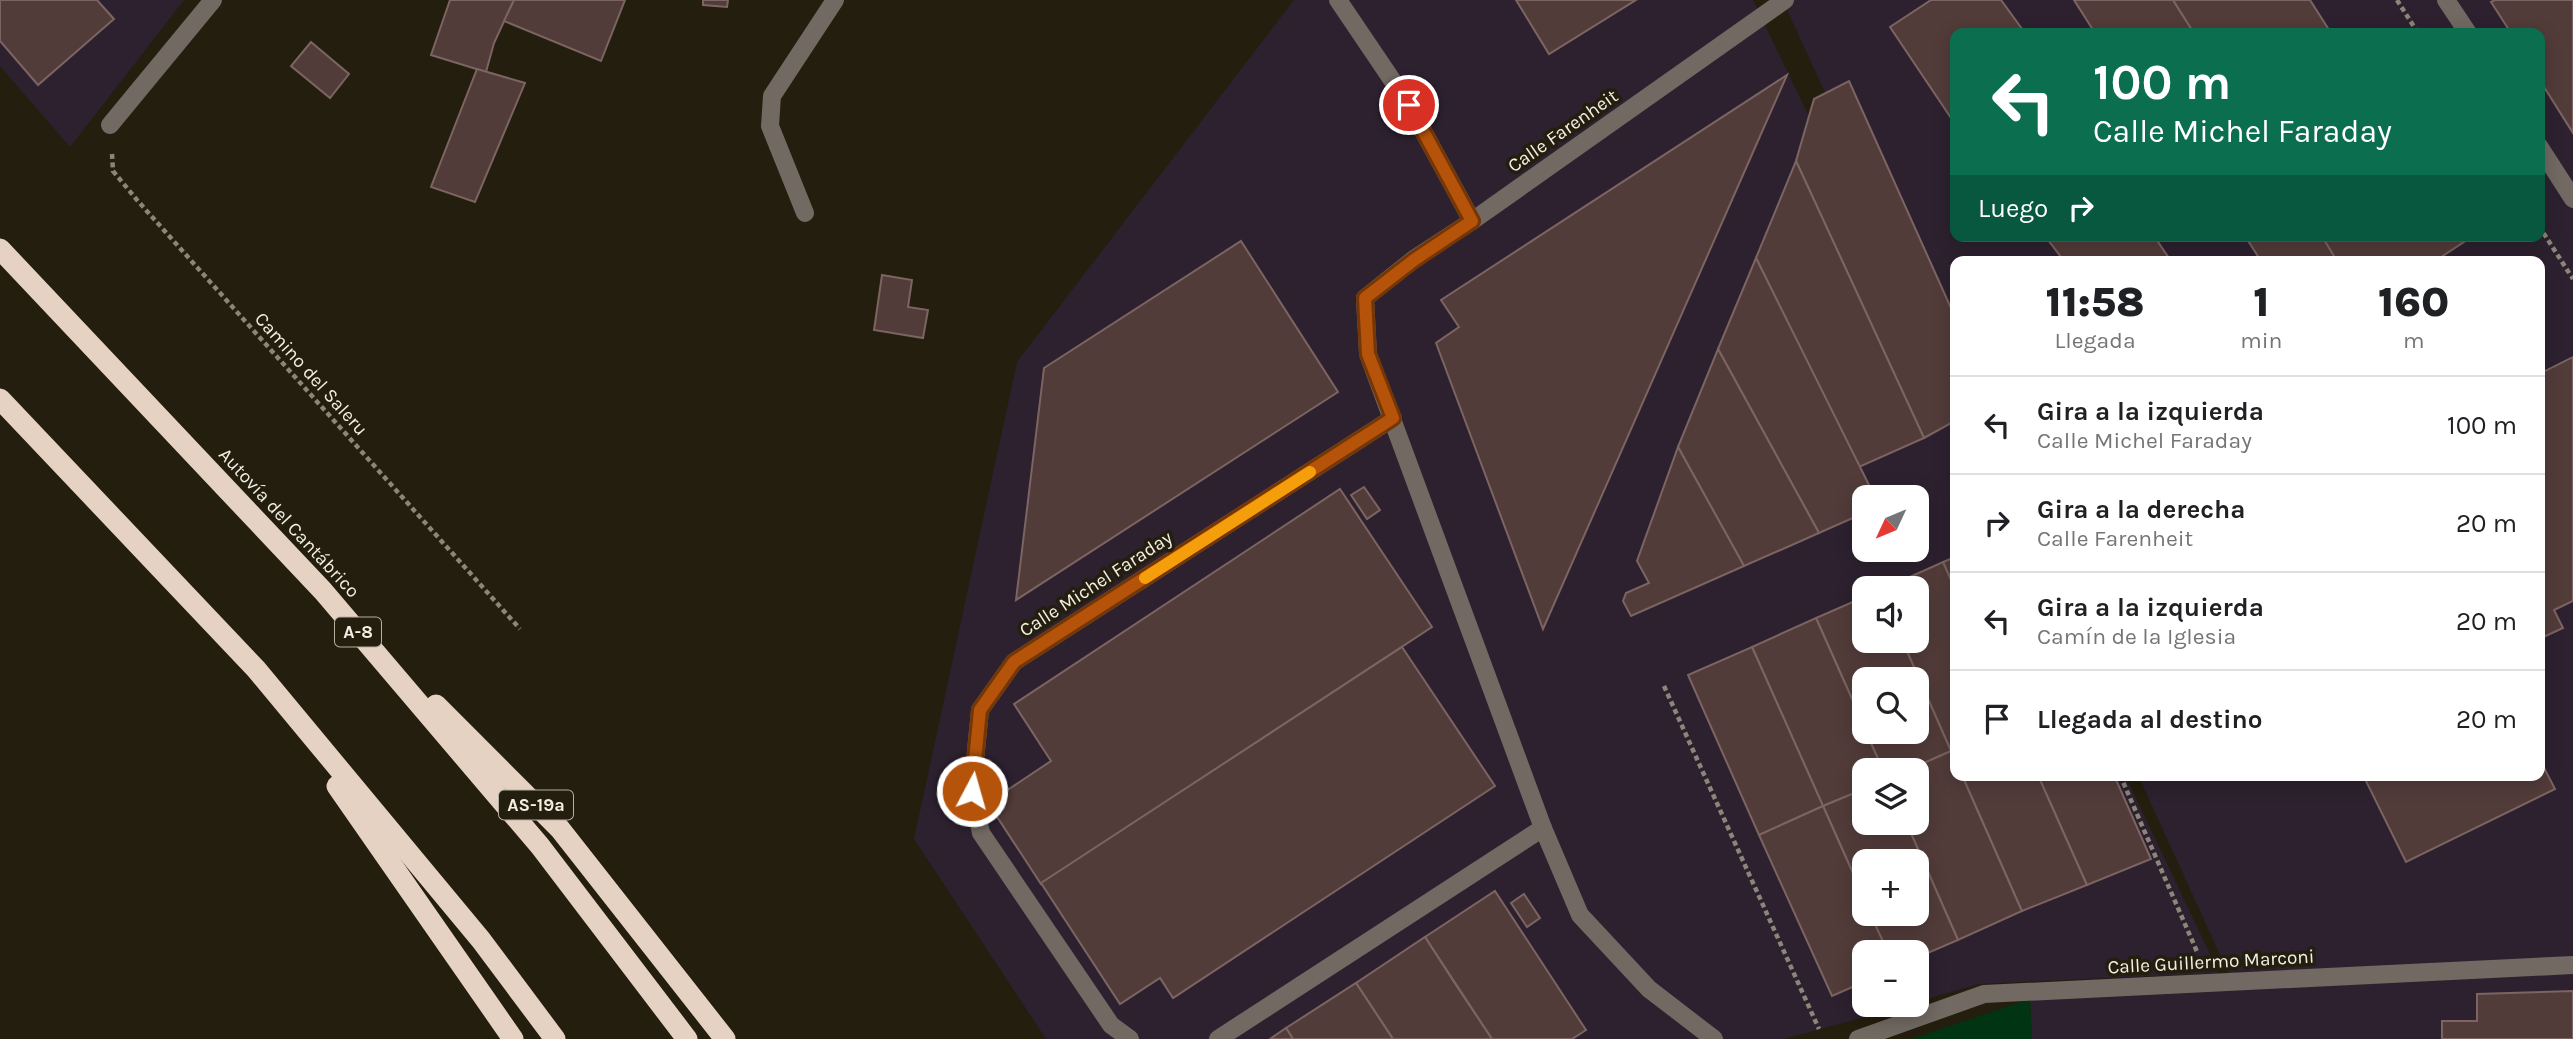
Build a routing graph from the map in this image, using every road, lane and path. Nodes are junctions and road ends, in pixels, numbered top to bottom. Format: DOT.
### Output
graph roads {
  1 [pos="213,0"];
  2 [pos="835,0"];
  3 [pos="1338,0"];
  4 [pos="1784,0"];
  5 [pos="2397,0"];
  6 [pos="2446,0"];
  7 [pos="2415,28"];
  8 [pos="2465,28"];
  9 [pos="110,125"];
  10 [pos="2545,155"];
  11 [pos="2573,199"];
  12 [pos="805,214"];
  13 [pos="1472,221"];
  14 [pos="2545,235"];
  15 [pos="0,249"];
  16 [pos="2573,279"];
  17 [pos="0,399"];
  18 [pos="1393,418"];
  19 [pos="323,591"];
  20 [pos="520,629"];
  21 [pos="256,669"];
  22 [pos="1664,686"];
  23 [pos="2123,781"];
  24 [pos="1543,828"];
  25 [pos="2199,954"];
  26 [pos="2573,965"];
  27 [pos="1819,1029"];
  28 [pos="513,1039"];
  29 [pos="555,1039"];
  30 [pos="687,1039"];
  31 [pos="725,1039"];
  32 [pos="1130,1039"];
  33 [pos="1218,1039"];
  34 [pos="1714,1039"];
  35 [pos="1858,1039"];
  1 -- 9 [label="street"];
  2 -- 12 [label="street"];
  3 -- 13 [label="street"];
  4 -- 13 [label="street, Calle Farenheit"];
  5 -- 7 [label="path"];
  6 -- 8 [label="street"];
  9 -- 20 [label="path, Camino del Saleru"];
  10 -- 11 [label="street"];
  13 -- 18 [label="street, Calle Farenheit"];
  14 -- 16 [label="path"];
  15 -- 19 [label="highway, Autovía del Cantábrico / A-8"];
  17 -- 21 [label="highway"];
  18 -- 24 [label="street"];
  18 -- 32 [label="street, Calle Michel Faraday"];
  19 -- 30 [label="highway, Autovía del Cantábrico / A-8"];
  19 -- 31 [label="highway, AS-19a"];
  21 -- 28 [label="highway"];
  21 -- 29 [label="highway"];
  22 -- 27 [label="path"];
  23 -- 25 [label="path"];
  24 -- 33 [label="street"];
  24 -- 34 [label="street"];
  26 -- 35 [label="street, Calle Guillermo Marconi"];
}
